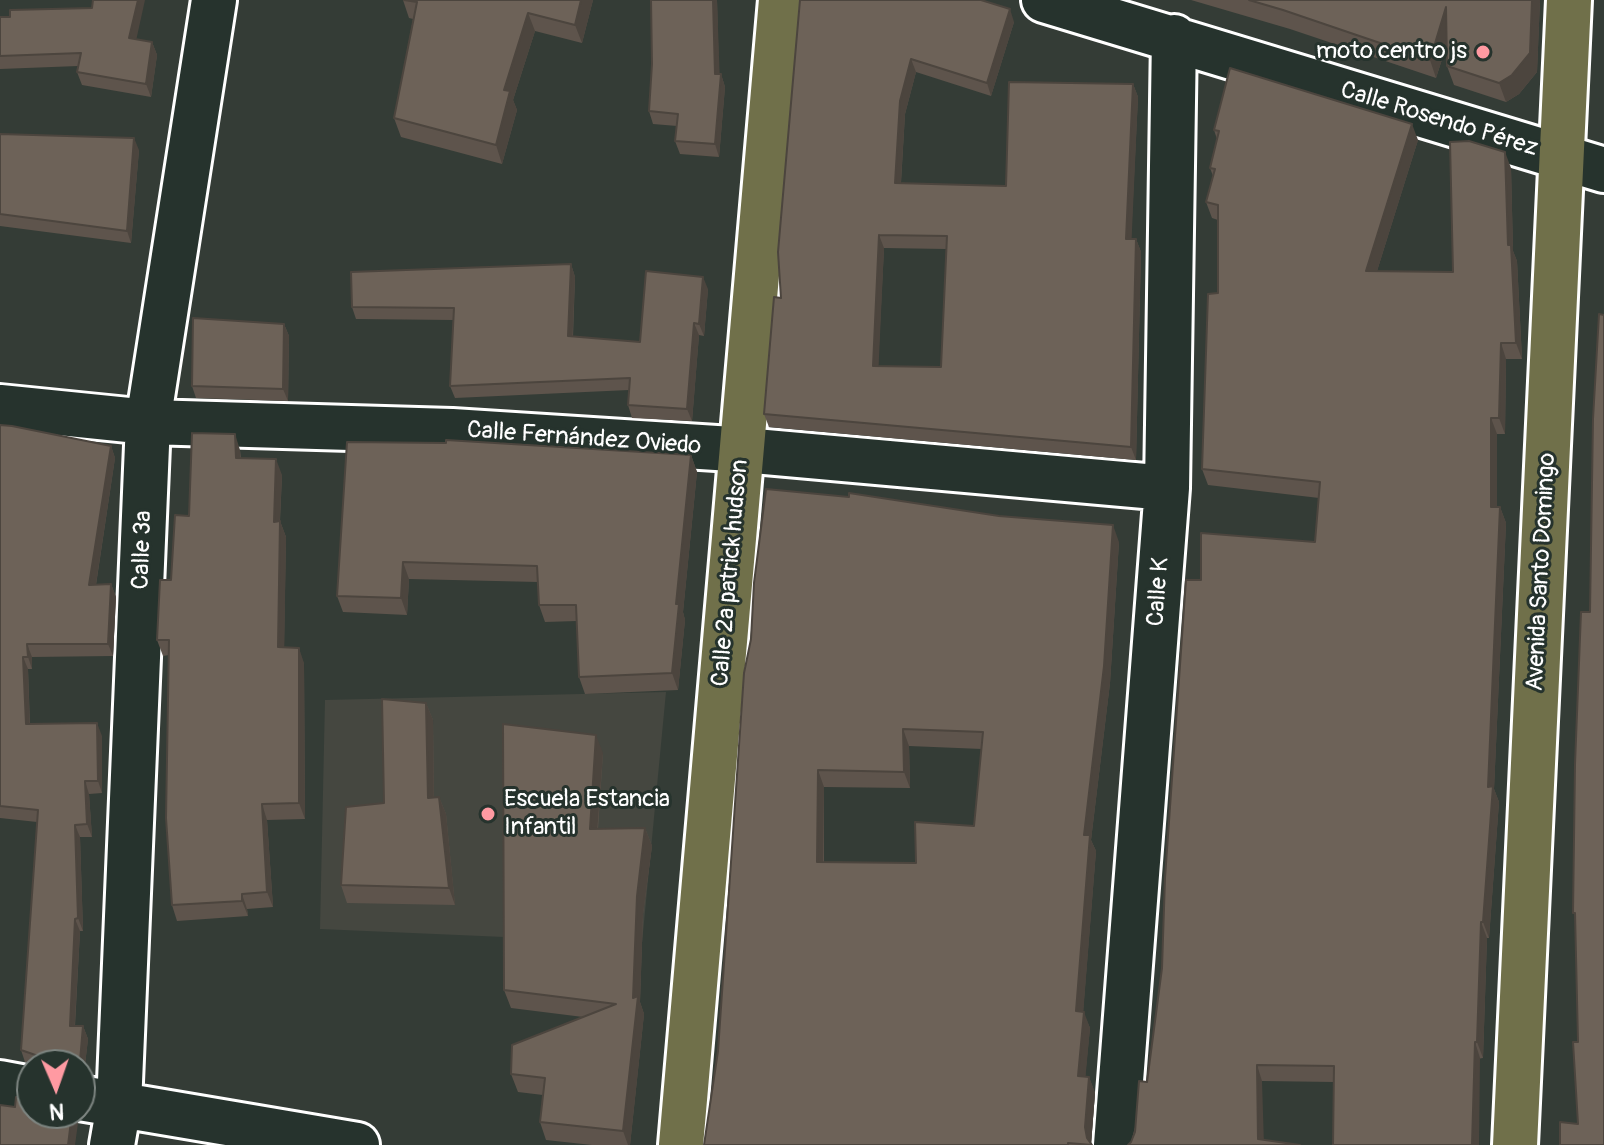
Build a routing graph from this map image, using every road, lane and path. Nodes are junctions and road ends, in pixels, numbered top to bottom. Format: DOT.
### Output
graph roads {
  1 [pos="214,0"];
  2 [pos="781,0"];
  3 [pos="1044,0"];
  4 [pos="1569,0"];
  5 [pos="1174,37"];
  6 [pos="1562,158"];
  7 [pos="1604,170"];
  8 [pos="0,407"];
  9 [pos="148,422"];
  10 [pos="742,450"];
  11 [pos="1167,488"];
  12 [pos="104,1116"];
  13 [pos="357,1145"];
  14 [pos="681,1145"];
  15 [pos="1116,1145"];
  16 [pos="1515,1145"];
  1 -- 9 [label="street, Calle 3ª"];
  2 -- 10 [label="main road, Calle 2ª patrick hudson"];
  3 -- 5 [label="street, Calle Rosendo Pérez"];
  4 -- 6 [label="main road, Avenida Santo Domingo"];
  5 -- 6 [label="street, Calle Rosendo Pérez"];
  5 -- 11 [label="street, Calle K"];
  6 -- 7 [label="street, Calle Rosendo Pérez"];
  6 -- 16 [label="main road, Avenida Santo Domingo"];
  8 -- 9 [label="street, Calle Fernández Oviedo"];
  9 -- 10 [label="street, Calle Fernández Oviedo"];
  9 -- 12 [label="street, Calle 3ª"];
  10 -- 11 [label="street, Calle Fernández Oviedo"];
  10 -- 14 [label="main road, Calle 2ª patrick hudson"];
  11 -- 15 [label="street, Calle K"];
  12 -- 13 [label="street"];
}
